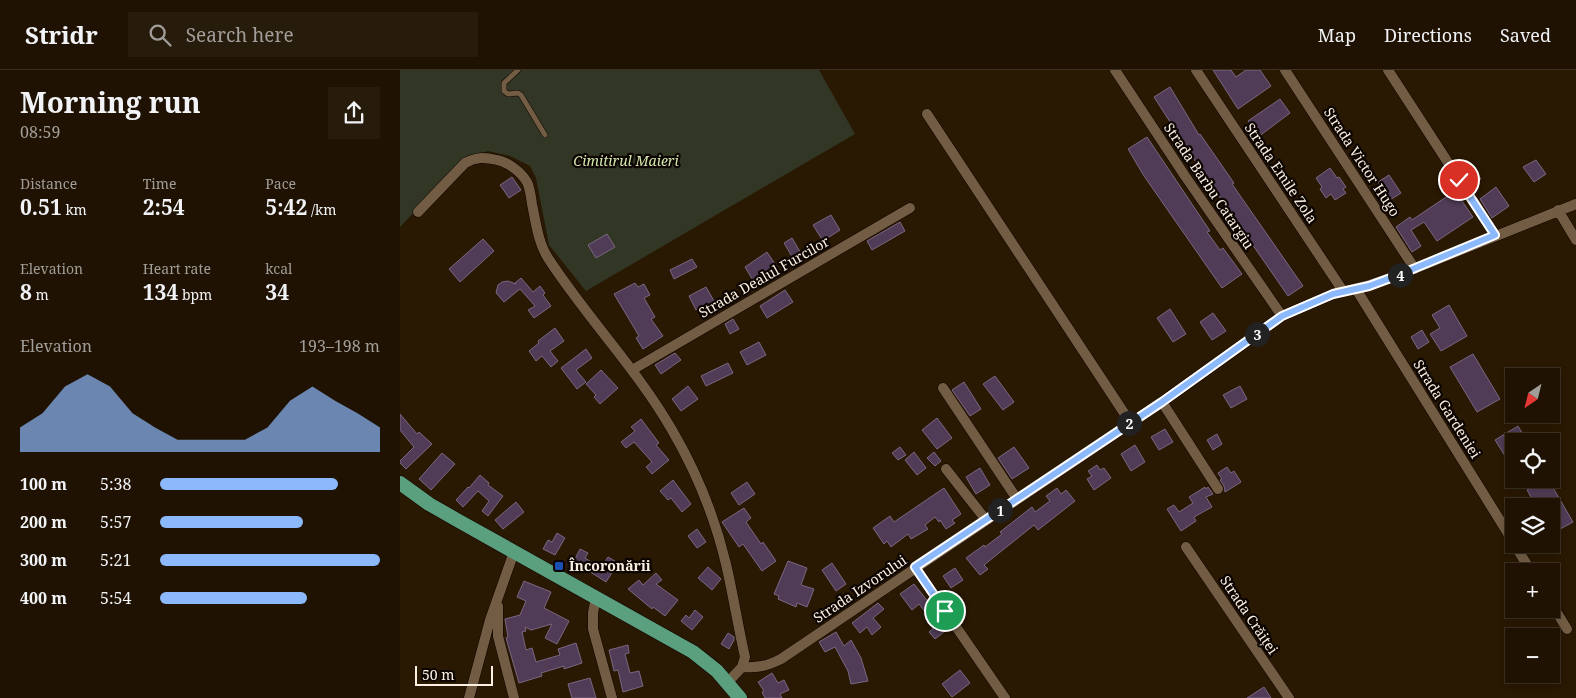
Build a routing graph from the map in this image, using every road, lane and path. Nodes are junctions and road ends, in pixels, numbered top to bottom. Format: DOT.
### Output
graph roads {
  1 [pos="518,70"];
  2 [pos="1115,70"];
  3 [pos="1196,70"];
  4 [pos="1285,70"];
  5 [pos="1388,70"];
  6 [pos="927,114"];
  7 [pos="545,135"];
  8 [pos="1576,204"];
  9 [pos="910,208"];
  10 [pos="1558,210"];
  11 [pos="418,212"];
  12 [pos="1495,235"];
  13 [pos="1576,240"];
  14 [pos="1415,269"];
  15 [pos="1356,289"];
  16 [pos="1343,291"];
  17 [pos="1282,316"];
  18 [pos="632,370"];
  19 [pos="943,388"];
  20 [pos="1162,402"];
  21 [pos="1130,422"];
  22 [pos="946,469"];
  23 [pos="400,483"];
  24 [pos="1218,489"];
  25 [pos="1017,499"];
  26 [pos="986,520"];
  27 [pos="1505,529"];
  28 [pos="1186,547"];
  29 [pos="514,552"];
  30 [pos="915,567"];
  31 [pos="498,597"];
  32 [pos="596,597"];
  33 [pos="1560,618"];
  34 [pos="1567,629"];
  35 [pos="742,667"];
  36 [pos="728,682"];
  37 [pos="469,698"];
  38 [pos="514,698"];
  39 [pos="612,698"];
  40 [pos="740,698"];
  41 [pos="1005,698"];
  42 [pos="1289,698"];
  1 -- 7 [label="lane"];
  2 -- 17 [label="street, Strada Barbu Catargiu"];
  3 -- 16 [label="street, Strada Emile Zola"];
  4 -- 14 [label="street, Strada Victor Hugo"];
  5 -- 12 [label="street"];
  6 -- 21 [label="street"];
  8 -- 10 [label="street, Strada Izvorului"];
  9 -- 18 [label="street, Strada Dealul Furcilor"];
  10 -- 12 [label="street, Strada Izvorului"];
  10 -- 13 [label="street"];
  11 -- 18 [label="street"];
  12 -- 14 [label="street, Strada Izvorului"];
  14 -- 15 [label="street, Strada Izvorului"];
  15 -- 16 [label="street, Strada Izvorului"];
  15 -- 27 [label="street, Strada Gardeniei"];
  16 -- 17 [label="street, Strada Izvorului"];
  17 -- 20 [label="street, Strada Izvorului"];
  18 -- 35 [label="street"];
  19 -- 25 [label="street"];
  20 -- 21 [label="street, Strada Izvorului"];
  20 -- 24 [label="street"];
  21 -- 25 [label="street, Strada Izvorului"];
  22 -- 26 [label="street"];
  23 -- 29 [label="main road"];
  25 -- 26 [label="street, Strada Izvorului"];
  26 -- 30 [label="street, Strada Izvorului"];
  28 -- 42 [label="street, Strada Crăiței"];
  29 -- 31 [label="street"];
  29 -- 32 [label="main road"];
  30 -- 35 [label="street, Strada Izvorului"];
  30 -- 41 [label="street"];
  31 -- 37 [label="street"];
  31 -- 38 [label="street"];
  32 -- 36 [label="main road"];
  32 -- 39 [label="street"];
  33 -- 34 [label="street"];
  35 -- 36 [label="street"];
  36 -- 40 [label="main road"];
}
